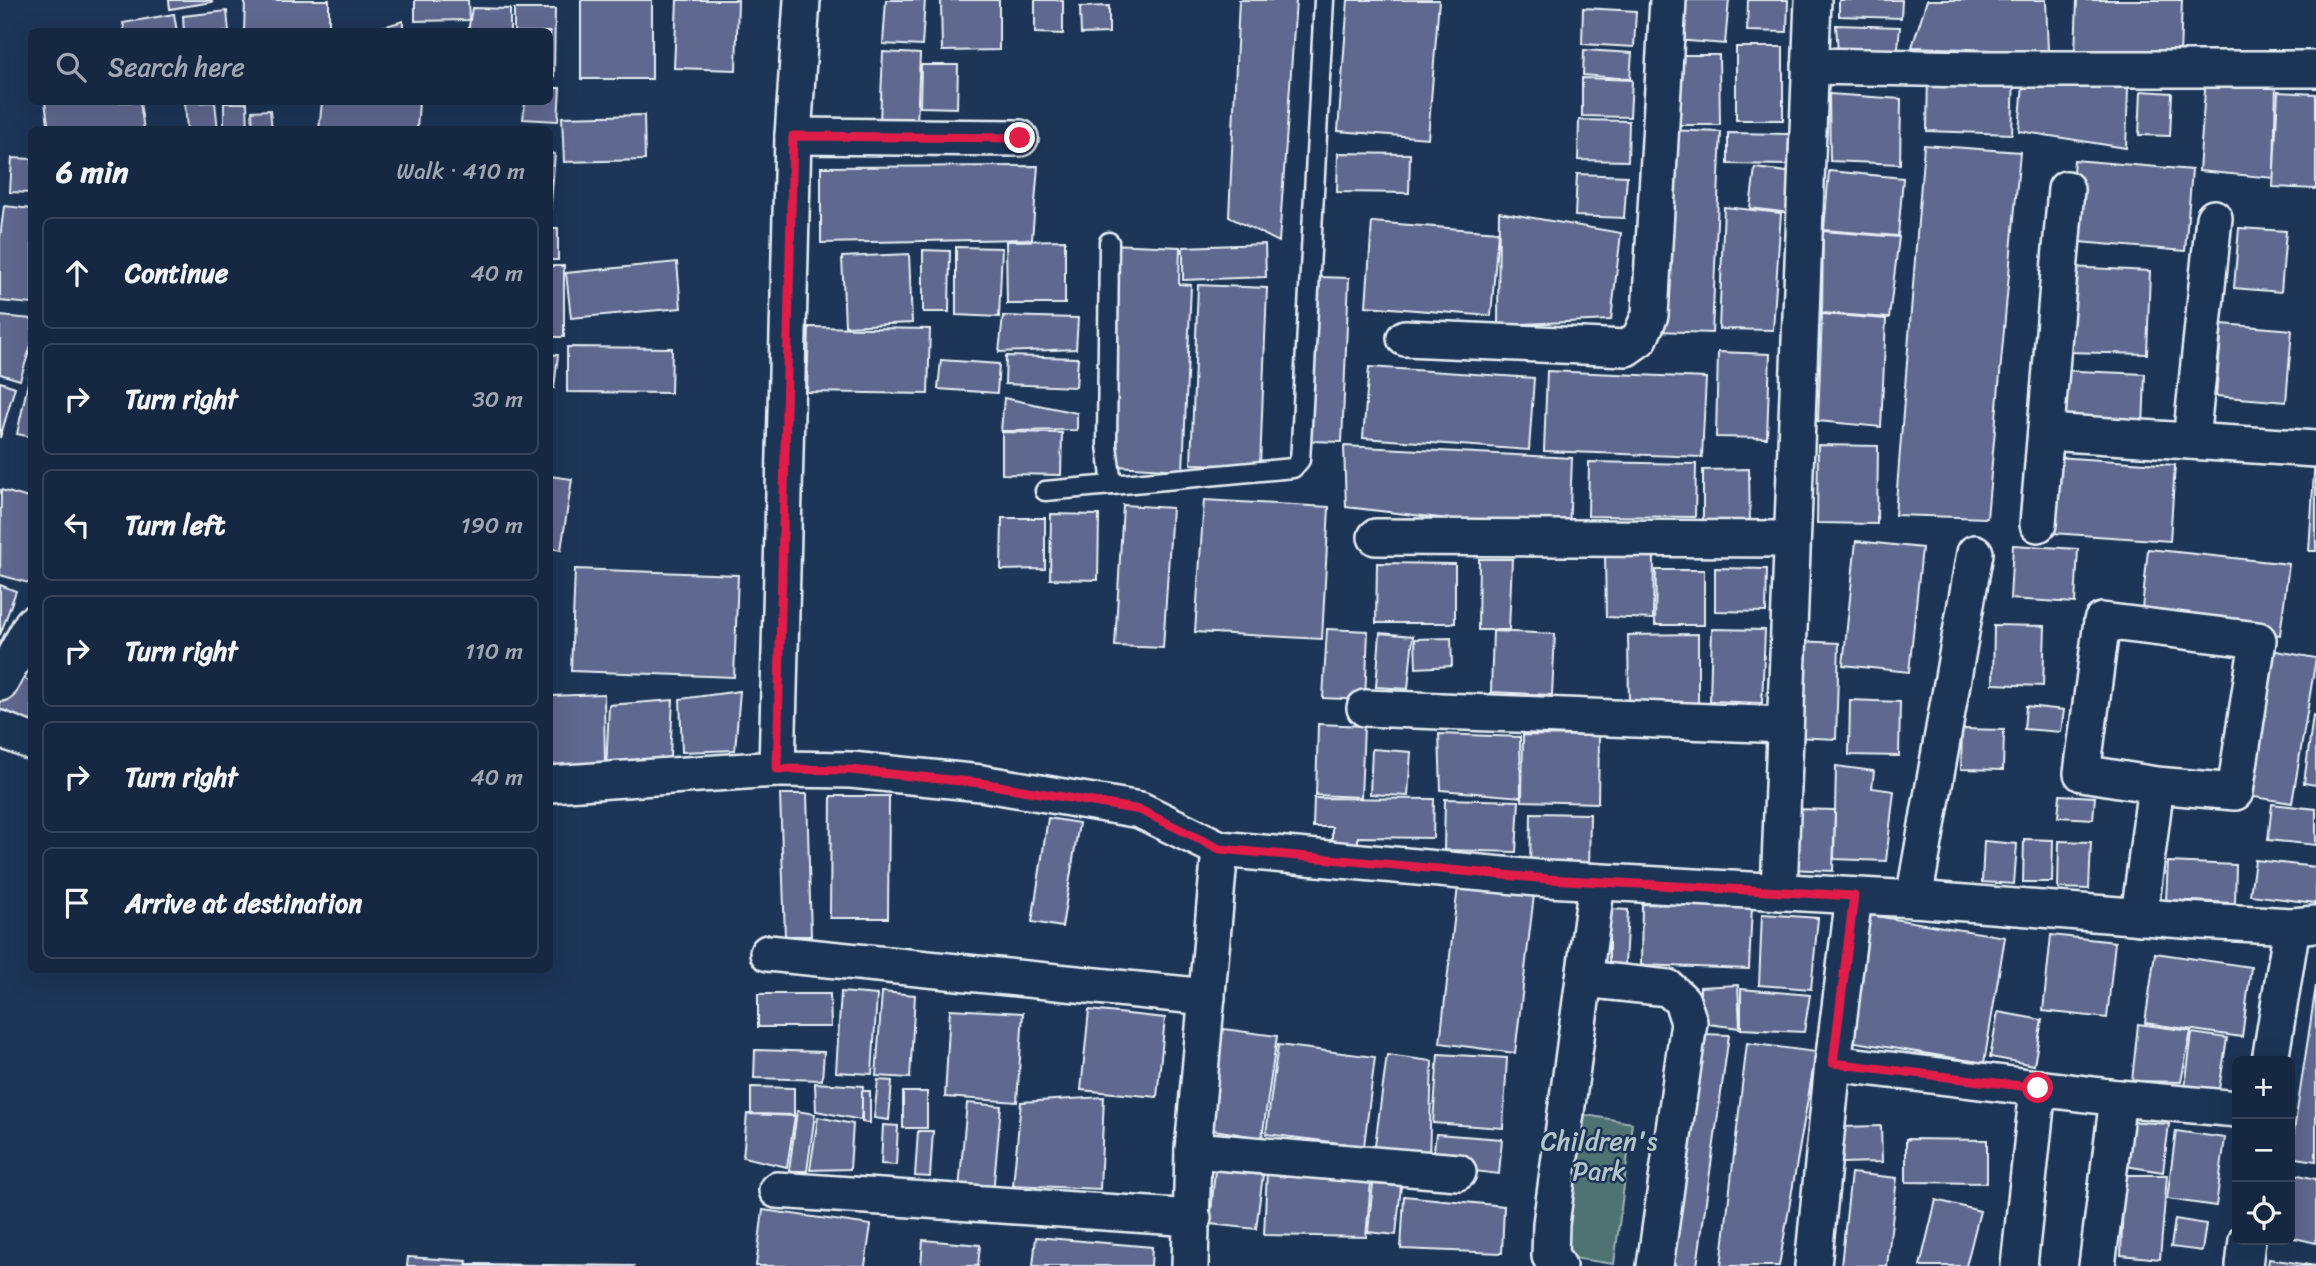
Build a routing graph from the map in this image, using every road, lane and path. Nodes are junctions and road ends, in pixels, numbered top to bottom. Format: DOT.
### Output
graph roads {
  1 [pos="802,0"];
  2 [pos="1324,0"];
  3 [pos="1668,0"];
  4 [pos="1813,0"];
  5 [pos="1810,66"];
  6 [pos="2316,69"];
  7 [pos="793,136"];
  8 [pos="1020,138"];
  9 [pos="2066,189"];
  10 [pos="2214,218"];
  11 [pos="1109,242"];
  12 [pos="1405,338"];
  13 [pos="2046,432"];
  14 [pos="2191,441"];
  15 [pos="2316,449"];
  16 [pos="1112,485"];
  17 [pos="1045,491"];
  18 [pos="2038,524"];
  19 [pos="1376,537"];
  20 [pos="1792,539"];
  21 [pos="1975,553"];
  22 [pos="28,631"];
  23 [pos="0,682"];
  24 [pos="1365,708"];
  25 [pos="1785,725"];
  26 [pos="0,729"];
  27 [pos="28,740"];
  28 [pos="777,769"];
  29 [pos="553,784"];
  30 [pos="2156,785"];
  31 [pos="1220,849"];
  32 [pos="1597,882"];
  33 [pos="1779,892"];
  34 [pos="1854,896"];
  35 [pos="1914,899"];
  36 [pos="2139,917"];
  37 [pos="2304,925"];
  38 [pos="768,953"];
  39 [pos="1584,979"];
  40 [pos="1207,997"];
  41 [pos="2271,1056"];
  42 [pos="1833,1063"];
  43 [pos="2038,1088"];
  44 [pos="2118,1098"];
  45 [pos="2232,1109"];
  46 [pos="1194,1150"];
  47 [pos="1458,1172"];
  48 [pos="777,1189"];
  49 [pos="1193,1219"];
  50 [pos="2246,1245"];
  51 [pos="1190,1266"];
  52 [pos="1558,1266"];
  53 [pos="1655,1266"];
  54 [pos="1813,1266"];
  55 [pos="2019,1266"];
  56 [pos="2097,1266"];
  57 [pos="2244,1266"];
  1 -- 7 [label="street"];
  2 -- 16 [label="lane"];
  3 -- 12 [label="street"];
  4 -- 5 [label="street"];
  5 -- 6 [label="street"];
  5 -- 20 [label="street"];
  7 -- 8 [label="street"];
  7 -- 28 [label="street"];
  9 -- 13 [label="street"];
  10 -- 14 [label="street"];
  11 -- 16 [label="lane"];
  13 -- 14 [label="street"];
  13 -- 18 [label="street"];
  14 -- 15 [label="street"];
  16 -- 17 [label="lane"];
  19 -- 20 [label="street"];
  20 -- 25 [label="street"];
  21 -- 35 [label="street"];
  22 -- 23 [label="street"];
  24 -- 25 [label="street"];
  25 -- 33 [label="street"];
  26 -- 27 [label="street"];
  28 -- 29 [label="street"];
  28 -- 31 [label="street"];
  30 -- 30 [label="street"];
  30 -- 36 [label="street"];
  31 -- 32 [label="street"];
  31 -- 40 [label="street"];
  32 -- 33 [label="street"];
  32 -- 39 [label="street"];
  33 -- 34 [label="street"];
  34 -- 35 [label="street"];
  34 -- 42 [label="street"];
  35 -- 36 [label="street"];
  36 -- 37 [label="street"];
  37 -- 41 [label="street"];
  38 -- 40 [label="street"];
  39 -- 52 [label="street"];
  39 -- 53 [label="street"];
  40 -- 46 [label="street"];
  42 -- 43 [label="street"];
  42 -- 54 [label="street"];
  43 -- 44 [label="street"];
  43 -- 55 [label="street"];
  44 -- 45 [label="street"];
  44 -- 56 [label="street"];
  46 -- 47 [label="street"];
  46 -- 49 [label="street"];
  48 -- 49 [label="street"];
  49 -- 51 [label="street"];
  50 -- 57 [label="street"];
}
